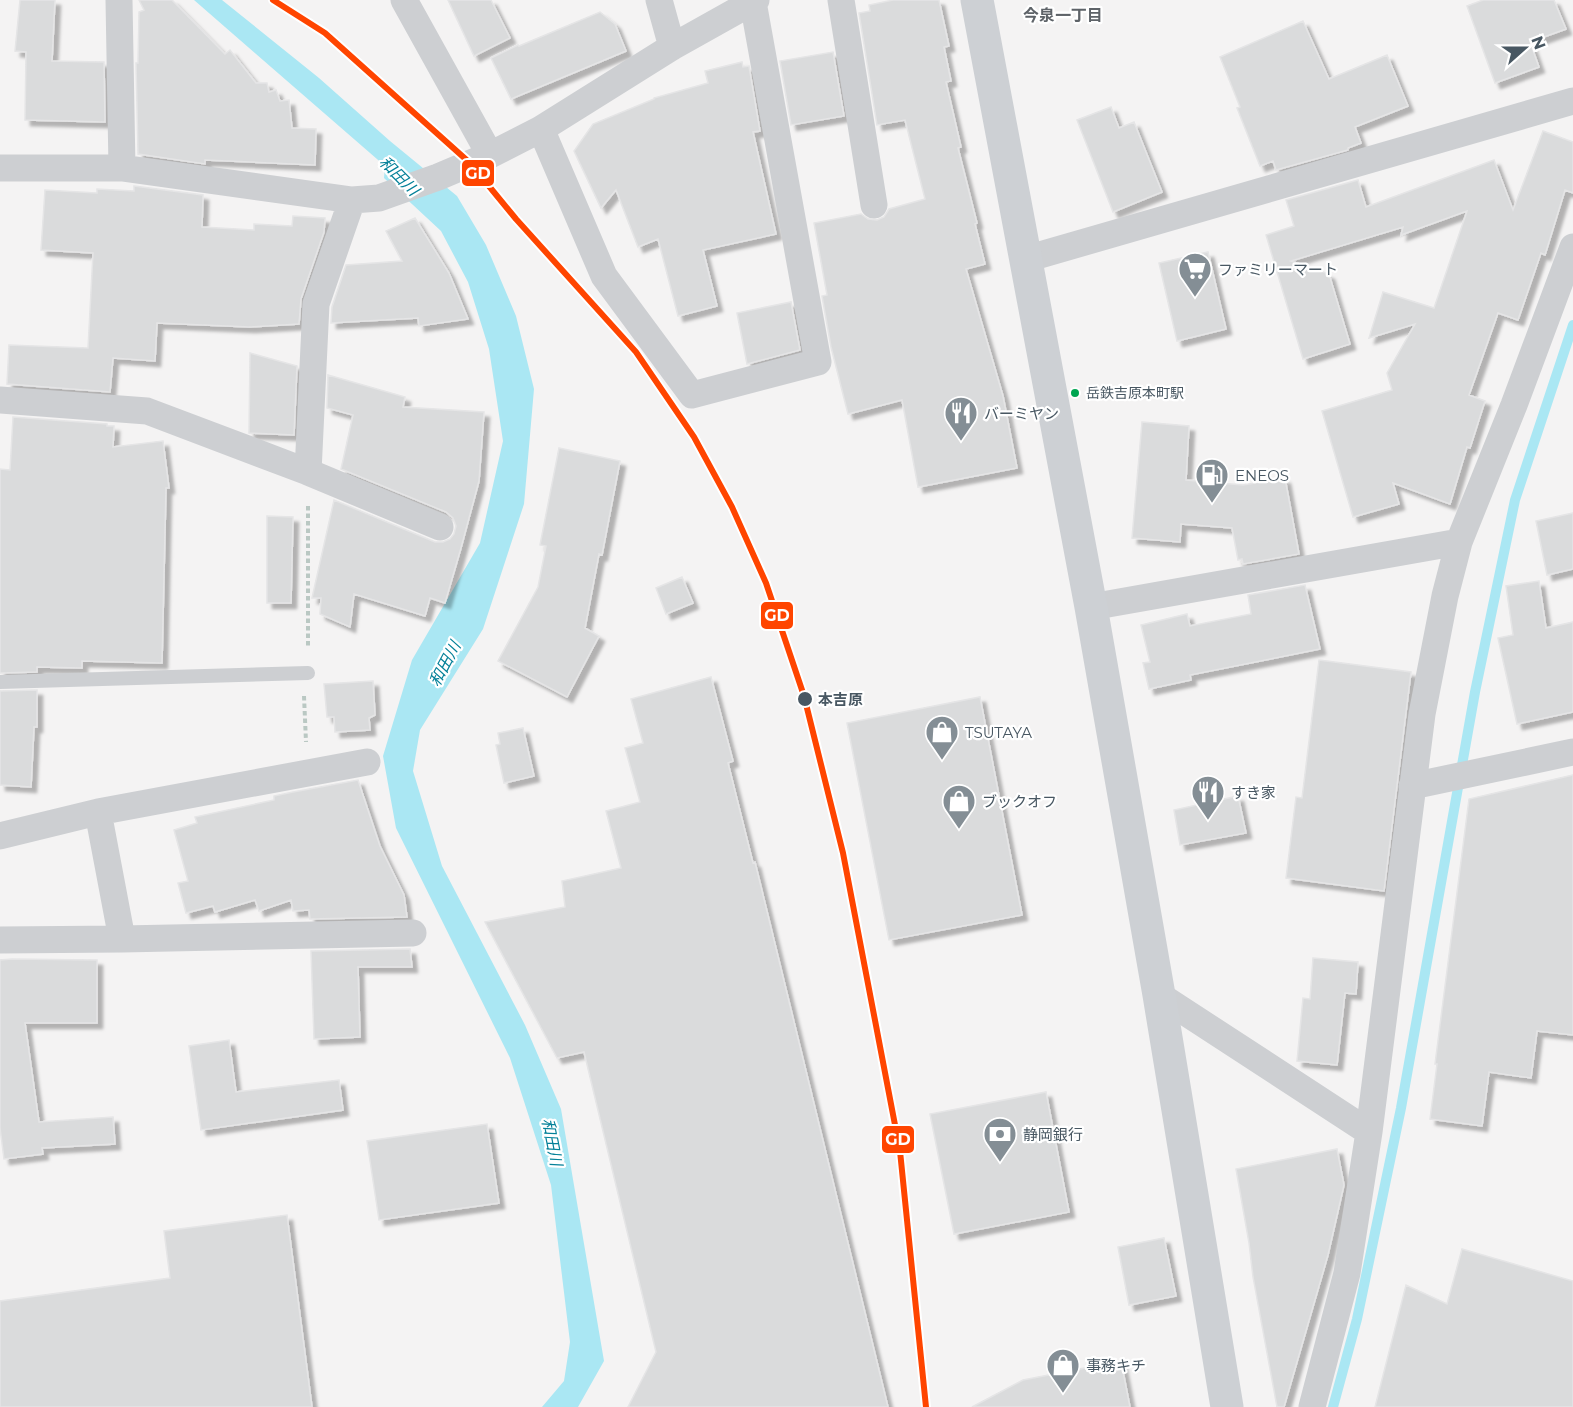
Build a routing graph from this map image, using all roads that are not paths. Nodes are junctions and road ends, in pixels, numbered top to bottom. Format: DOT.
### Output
graph roads {
  1 [pos="119,0"];
  2 [pos="404,0"];
  3 [pos="659,0"];
  4 [pos="841,0"];
  5 [pos="977,0"];
  6 [pos="755,1"];
  7 [pos="672,47"];
  8 [pos="1573,101"];
  9 [pos="541,129"];
  10 [pos="490,155"];
  11 [pos="0,168"];
  12 [pos="123,168"];
  13 [pos="351,200"];
  14 [pos="874,205"];
  15 [pos="1573,247"];
  16 [pos="1026,258"];
  17 [pos="0,400"];
  18 [pos="308,472"];
  19 [pos="440,526"];
  20 [pos="1459,542"];
  21 [pos="1091,607"];
  22 [pos="305,674"];
  23 [pos="0,682"];
  24 [pos="1573,752"];
  25 [pos="367,762"];
  26 [pos="1412,786"];
  27 [pos="98,812"];
  28 [pos="0,836"];
  29 [pos="413,933"];
  30 [pos="122,939"];
  31 [pos="0,940"];
  32 [pos="1159,995"];
  33 [pos="1369,1132"];
  34 [pos="1227,1407"];
  35 [pos="1312,1407"];
  1 -- 12 [label="street"];
  2 -- 10 [label="street"];
  3 -- 7 [label="street"];
  4 -- 14 [label="street"];
  5 -- 16 [label="street"];
  6 -- 7 [label="street"];
  6 -- 9 [label="street"];
  7 -- 9 [label="street"];
  8 -- 16 [label="street"];
  9 -- 10 [label="street"];
  10 -- 13 [label="street"];
  11 -- 12 [label="street"];
  12 -- 13 [label="street"];
  13 -- 18 [label="street"];
  15 -- 20 [label="street"];
  16 -- 21 [label="street"];
  17 -- 18 [label="street"];
  18 -- 19 [label="street"];
  20 -- 21 [label="street"];
  20 -- 26 [label="street"];
  21 -- 32 [label="street"];
  22 -- 23 [label="lane"];
  24 -- 26 [label="street"];
  25 -- 27 [label="street"];
  26 -- 33 [label="street"];
  27 -- 28 [label="street"];
  27 -- 30 [label="street"];
  29 -- 30 [label="street"];
  30 -- 31 [label="street"];
  32 -- 33 [label="street"];
  32 -- 34 [label="street"];
  33 -- 35 [label="street"];
}
